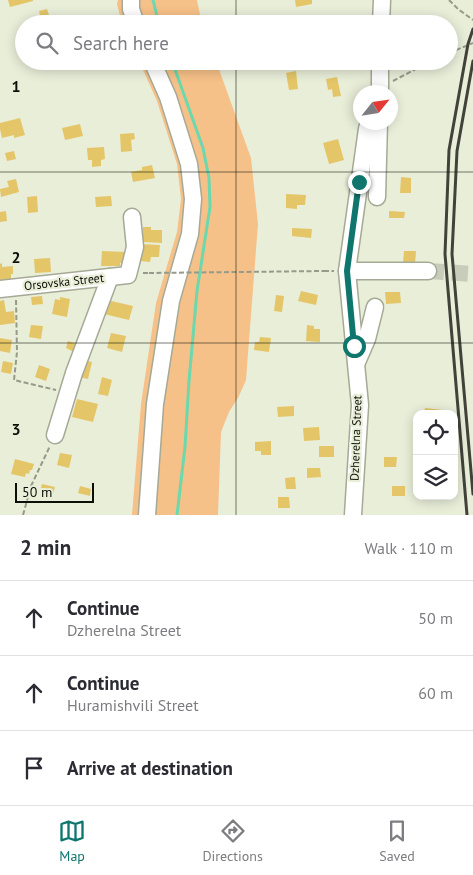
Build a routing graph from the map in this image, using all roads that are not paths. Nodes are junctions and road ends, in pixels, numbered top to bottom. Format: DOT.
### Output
graph roads {
  1 [pos="131,0"];
  2 [pos="382,0"];
  3 [pos="133,15"];
  4 [pos="381,15"];
  5 [pos="156,70"];
  6 [pos="380,70"];
  7 [pos="379,85"];
  8 [pos="366,130"];
  9 [pos="379,130"];
  10 [pos="377,197"];
  11 [pos="132,217"];
  12 [pos="347,271"];
  13 [pos="428,271"];
  14 [pos="110,277"];
  15 [pos="8,288"];
  16 [pos="375,307"];
  17 [pos="356,365"];
  18 [pos="55,435"];
  19 [pos="147,515"];
  20 [pos="353,515"];
  1 -- 3 [label="street"];
  2 -- 4 [label="street"];
  5 -- 19 [label="street"];
  6 -- 7 [label="street"];
  8 -- 12 [label="street, Dzherelna Street"];
  9 -- 10 [label="street"];
  11 -- 14 [label="street, Orsovska Street"];
  12 -- 13 [label="street"];
  12 -- 17 [label="street, Dzherelna Street"];
  14 -- 15 [label="street, Orsovska Street"];
  14 -- 18 [label="street"];
  16 -- 17 [label="street"];
  17 -- 20 [label="street, Dzherelna Street"];
}
